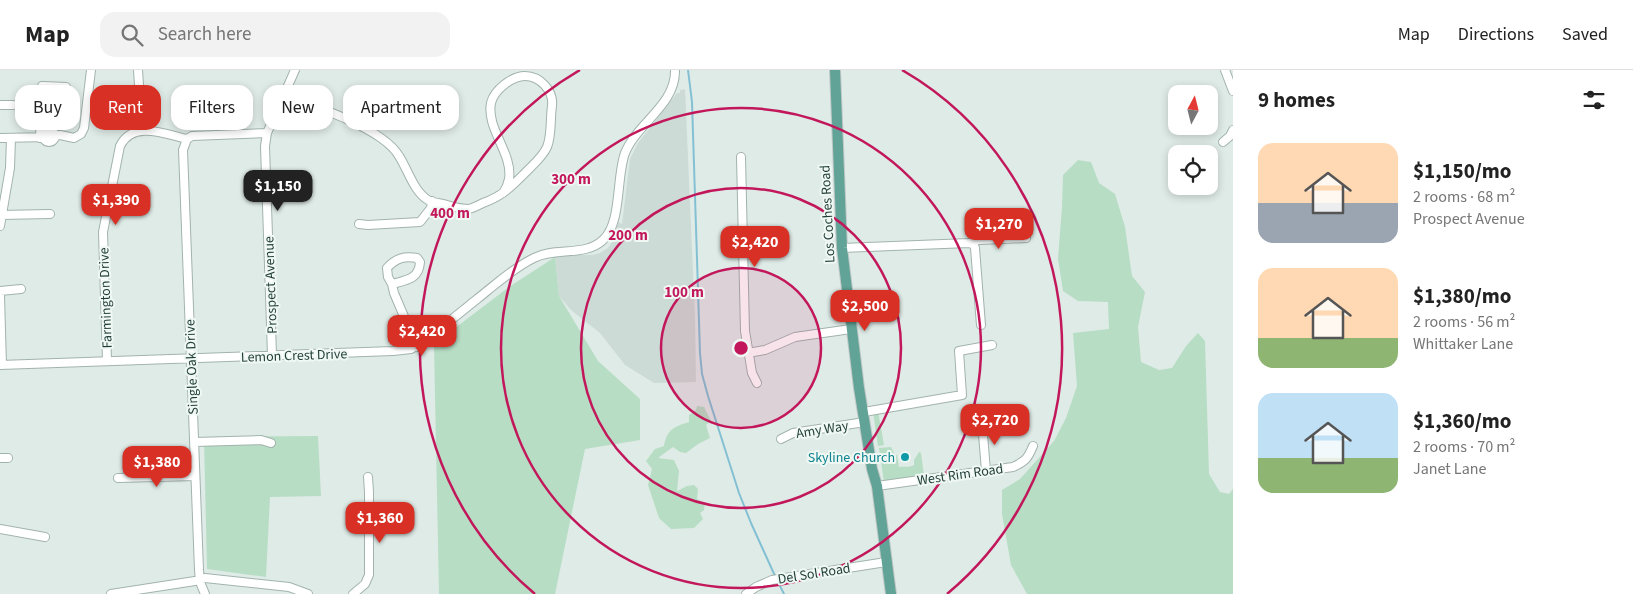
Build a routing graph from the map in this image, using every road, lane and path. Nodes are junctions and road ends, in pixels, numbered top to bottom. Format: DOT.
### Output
graph roads {
  1 [pos="91,70"];
  2 [pos="138,70"];
  3 [pos="295,70"];
  4 [pos="675,70"];
  5 [pos="836,70"];
  6 [pos="1225,70"];
  7 [pos="139,85"];
  8 [pos="289,85"];
  9 [pos="1233,91"];
  10 [pos="0,105"];
  11 [pos="13,105"];
  12 [pos="333,114"];
  13 [pos="46,130"];
  14 [pos="142,130"];
  15 [pos="268,130"];
  16 [pos="1233,130"];
  17 [pos="267,133"];
  18 [pos="47,137"];
  19 [pos="0,138"];
  20 [pos="10,138"];
  21 [pos="187,139"];
  22 [pos="1223,142"];
  23 [pos="741,156"];
  24 [pos="503,193"];
  25 [pos="432,201"];
  26 [pos="50,214"];
  27 [pos="1,215"];
  28 [pos="359,224"];
  29 [pos="0,226"];
  30 [pos="1026,238"];
  31 [pos="968,243"];
  32 [pos="842,248"];
  33 [pos="392,284"];
  34 [pos="21,290"];
  35 [pos="0,291"];
  36 [pos="0,296"];
  37 [pos="981,325"];
  38 [pos="851,329"];
  39 [pos="992,345"];
  40 [pos="417,347"];
  41 [pos="748,353"];
  42 [pos="272,356"];
  43 [pos="190,358"];
  44 [pos="108,361"];
  45 [pos="1,365"];
  46 [pos="757,384"];
  47 [pos="865,417"];
  48 [pos="982,422"];
  49 [pos="781,439"];
  50 [pos="194,442"];
  51 [pos="272,443"];
  52 [pos="1033,446"];
  53 [pos="986,471"];
  54 [pos="195,476"];
  55 [pos="368,477"];
  56 [pos="118,478"];
  57 [pos="877,486"];
  58 [pos="0,529"];
  59 [pos="44,538"];
  60 [pos="886,562"];
  61 [pos="199,579"];
  62 [pos="111,594"];
  63 [pos="205,594"];
  64 [pos="308,594"];
  65 [pos="353,594"];
  66 [pos="746,594"];
  67 [pos="891,594"];
  1 -- 18 [label="street"];
  2 -- 7 [label="street"];
  3 -- 8 [label="street, Prospect Avenue"];
  4 -- 40 [label="street, Lemon Crest Drive"];
  5 -- 32 [label="main road, Los Coches Road"];
  6 -- 9 [label="street"];
  10 -- 11 [label="street"];
  12 -- 25 [label="street"];
  13 -- 18 [label="street"];
  14 -- 21 [label="street"];
  14 -- 44 [label="street, Farmington Drive"];
  15 -- 17 [label="street, Prospect Avenue"];
  16 -- 22 [label="street"];
  17 -- 21 [label="street"];
  17 -- 42 [label="street, Prospect Avenue"];
  18 -- 20 [label="street"];
  19 -- 20 [label="street"];
  20 -- 27 [label="street"];
  21 -- 43 [label="street, Single Oak Drive"];
  23 -- 41 [label="street"];
  24 -- 24 [label="street"];
  24 -- 25 [label="street"];
  25 -- 28 [label="street"];
  26 -- 27 [label="street"];
  27 -- 29 [label="street"];
  30 -- 31 [label="street"];
  31 -- 32 [label="street"];
  31 -- 37 [label="street"];
  32 -- 38 [label="main road, Los Coches Road"];
  33 -- 33 [label="street"];
  33 -- 40 [label="street"];
  34 -- 35 [label="street"];
  36 -- 45 [label="street"];
  38 -- 41 [label="street"];
  38 -- 47 [label="main road, Los Coches Road"];
  39 -- 47 [label="street, Amy Way"];
  40 -- 42 [label="street, Lemon Crest Drive"];
  41 -- 46 [label="street"];
  42 -- 43 [label="street, Lemon Crest Drive"];
  43 -- 44 [label="street, Lemon Crest Drive"];
  43 -- 50 [label="street, Single Oak Drive"];
  44 -- 45 [label="street, Lemon Crest Drive"];
  47 -- 49 [label="street, Amy Way"];
  47 -- 57 [label="main road, Los Coches Road"];
  48 -- 53 [label="street"];
  50 -- 51 [label="street"];
  50 -- 54 [label="street, Single Oak Drive"];
  52 -- 53 [label="street, West Rim Road"];
  53 -- 57 [label="street, West Rim Road"];
  54 -- 56 [label="street"];
  54 -- 61 [label="street, Single Oak Drive"];
  55 -- 65 [label="street"];
  57 -- 60 [label="main road, Los Coches Road"];
  58 -- 59 [label="street"];
  60 -- 66 [label="street, Del Sol Road"];
  60 -- 67 [label="main road, Los Coches Road"];
  61 -- 62 [label="street"];
  61 -- 63 [label="street, Single Oak Drive"];
  61 -- 64 [label="street"];
}
